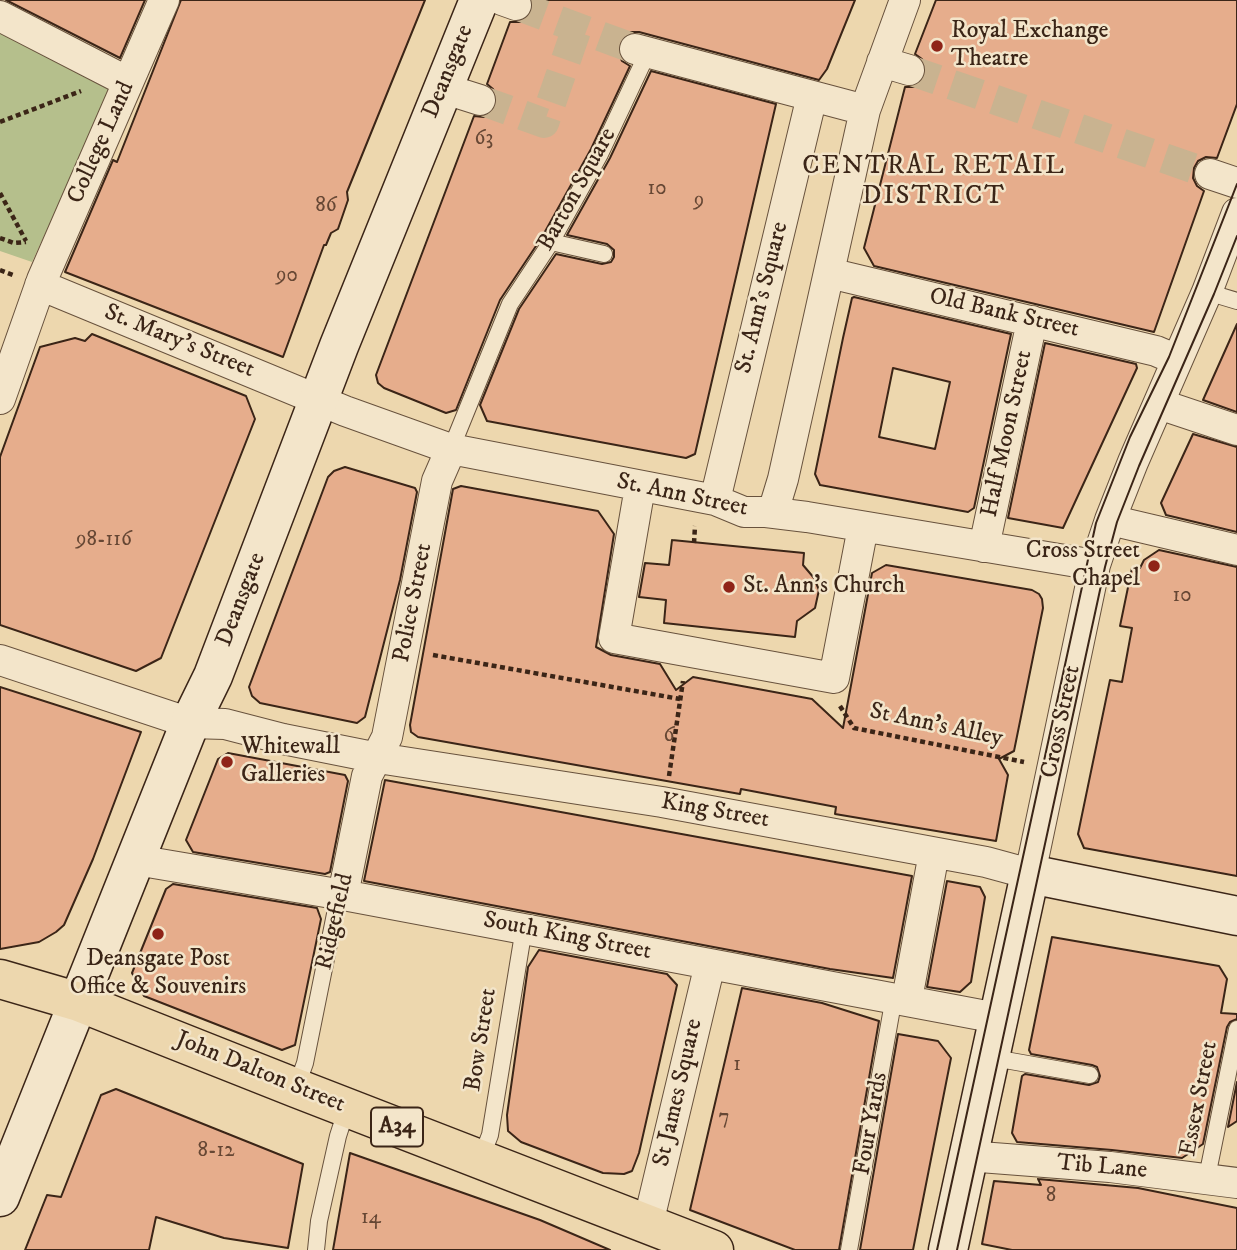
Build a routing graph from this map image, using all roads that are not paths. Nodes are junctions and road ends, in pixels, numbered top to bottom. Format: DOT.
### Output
graph roads {
  1 [pos="164,0"];
  2 [pos="479,0"];
  3 [pos="905,0"];
  4 [pos="0,16"];
  5 [pos="641,52"];
  6 [pos="128,82"];
  7 [pos="442,88"];
  8 [pos="812,96"];
  9 [pos="480,100"];
  10 [pos="865,110"];
  11 [pos="1237,213"];
  12 [pos="551,242"];
  13 [pos="604,254"];
  14 [pos="828,273"];
  15 [pos="40,285"];
  16 [pos="1207,292"];
  17 [pos="1237,301"];
  18 [pos="1032,321"];
  19 [pos="1177,360"];
  20 [pos="0,399"];
  21 [pos="318,400"];
  22 [pos="1159,404"];
  23 [pos="1237,430"];
  24 [pos="451,450"];
  25 [pos="640,487"];
  26 [pos="715,500"];
  27 [pos="773,512"];
  28 [pos="1110,520"];
  29 [pos="863,527"];
  30 [pos="984,547"];
  31 [pos="1237,550"];
  32 [pos="1095,565"];
  33 [pos="0,660"];
  34 [pos="190,723"];
  35 [pos="378,758"];
  36 [pos="934,853"];
  37 [pos="136,860"];
  38 [pos="1030,874"];
  39 [pos="343,895"];
  40 [pos="1237,916"];
  41 [pos="524,928"];
  42 [pos="710,964"];
  43 [pos="0,979"];
  44 [pos="900,998"];
  45 [pos="79,1002"];
  46 [pos="997,1018"];
  47 [pos="1237,1029"];
  48 [pos="988,1057"];
  49 [pos="1090,1075"];
  50 [pos="296,1088"];
  51 [pos="348,1108"];
  52 [pos="967,1156"];
  53 [pos="481,1158"];
  54 [pos="1208,1177"];
  55 [pos="1237,1182"];
  56 [pos="0,1197"];
  57 [pos="646,1222"];
  58 [pos="316,1250"];
  59 [pos="715,1250"];
  60 [pos="849,1250"];
  61 [pos="951,1250"];
  1 -- 6 [label="street, College Land"];
  2 -- 7 [label="street, Deansgate"];
  3 -- 10 [label="street"];
  4 -- 6 [label="street"];
  5 -- 8 [label="street, Barton Square"];
  5 -- 12 [label="lane, Barton Square"];
  6 -- 15 [label="street, College Land"];
  7 -- 9 [label="street"];
  7 -- 21 [label="street, Deansgate"];
  8 -- 10 [label="street, Barton Square"];
  8 -- 26 [label="street, St. Ann's Square"];
  10 -- 14 [label="street"];
  11 -- 16 [label="street, Cross Street"];
  12 -- 13 [label="lane"];
  12 -- 24 [label="lane, Barton Square"];
  14 -- 18 [label="street, Old Bank Street"];
  14 -- 27 [label="street"];
  15 -- 20 [label="street, College Land"];
  15 -- 21 [label="street, St. Mary's Street"];
  16 -- 17 [label="lane"];
  16 -- 19 [label="street, Cross Street"];
  18 -- 19 [label="street, Old Bank Street"];
  18 -- 30 [label="street, Half Moon Street"];
  19 -- 22 [label="street, Cross Street"];
  21 -- 24 [label="street, St. Ann Street"];
  21 -- 34 [label="street, Deansgate"];
  22 -- 23 [label="street"];
  22 -- 28 [label="street, Cross Street"];
  24 -- 25 [label="street, St. Ann Street"];
  24 -- 35 [label="street, Police Street"];
  25 -- 26 [label="street, St. Ann Street"];
  25 -- 29 [label="street"];
  26 -- 27 [label="street, St. Ann Street"];
  27 -- 29 [label="street, St. Ann Street"];
  28 -- 31 [label="street"];
  28 -- 32 [label="street, Cross Street"];
  29 -- 30 [label="street, St. Ann Street"];
  30 -- 32 [label="street, St. Ann Street"];
  32 -- 38 [label="street, Cross Street"];
  33 -- 34 [label="street, King Street"];
  34 -- 35 [label="street, King Street"];
  34 -- 37 [label="street, Deansgate"];
  35 -- 36 [label="street, King Street"];
  35 -- 39 [label="street, Ridgefield"];
  36 -- 38 [label="street, King Street"];
  36 -- 44 [label="street, Four Yards"];
  37 -- 39 [label="street, South King Street"];
  37 -- 45 [label="street, Deansgate"];
  38 -- 40 [label="street, King Street"];
  38 -- 46 [label="street, Cross Street"];
  39 -- 41 [label="street, South King Street"];
  39 -- 50 [label="lane, Ridgefield"];
  41 -- 42 [label="street, South King Street"];
  41 -- 53 [label="lane, Bow Street"];
  42 -- 44 [label="street, South King Street"];
  42 -- 57 [label="street, St James Square"];
  43 -- 45 [label="main road, A34"];
  44 -- 46 [label="street, South King Street"];
  44 -- 60 [label="lane, Four Yards"];
  45 -- 50 [label="main road, John Dalton Street / A34"];
  45 -- 56 [label="street, Deansgate"];
  46 -- 48 [label="street, Cross Street"];
  47 -- 54 [label="lane, Essex Street"];
  48 -- 49 [label="lane"];
  48 -- 52 [label="street, Cross Street"];
  50 -- 51 [label="main road, John Dalton Street / A34"];
  51 -- 53 [label="main road, John Dalton Street / A34"];
  51 -- 58 [label="lane"];
  52 -- 54 [label="street, Tib Lane"];
  52 -- 61 [label="street, Cross Street"];
  53 -- 57 [label="main road, John Dalton Street / A34"];
  54 -- 55 [label="street, Tib Lane"];
  57 -- 59 [label="main road, John Dalton Street / A34"];
}
